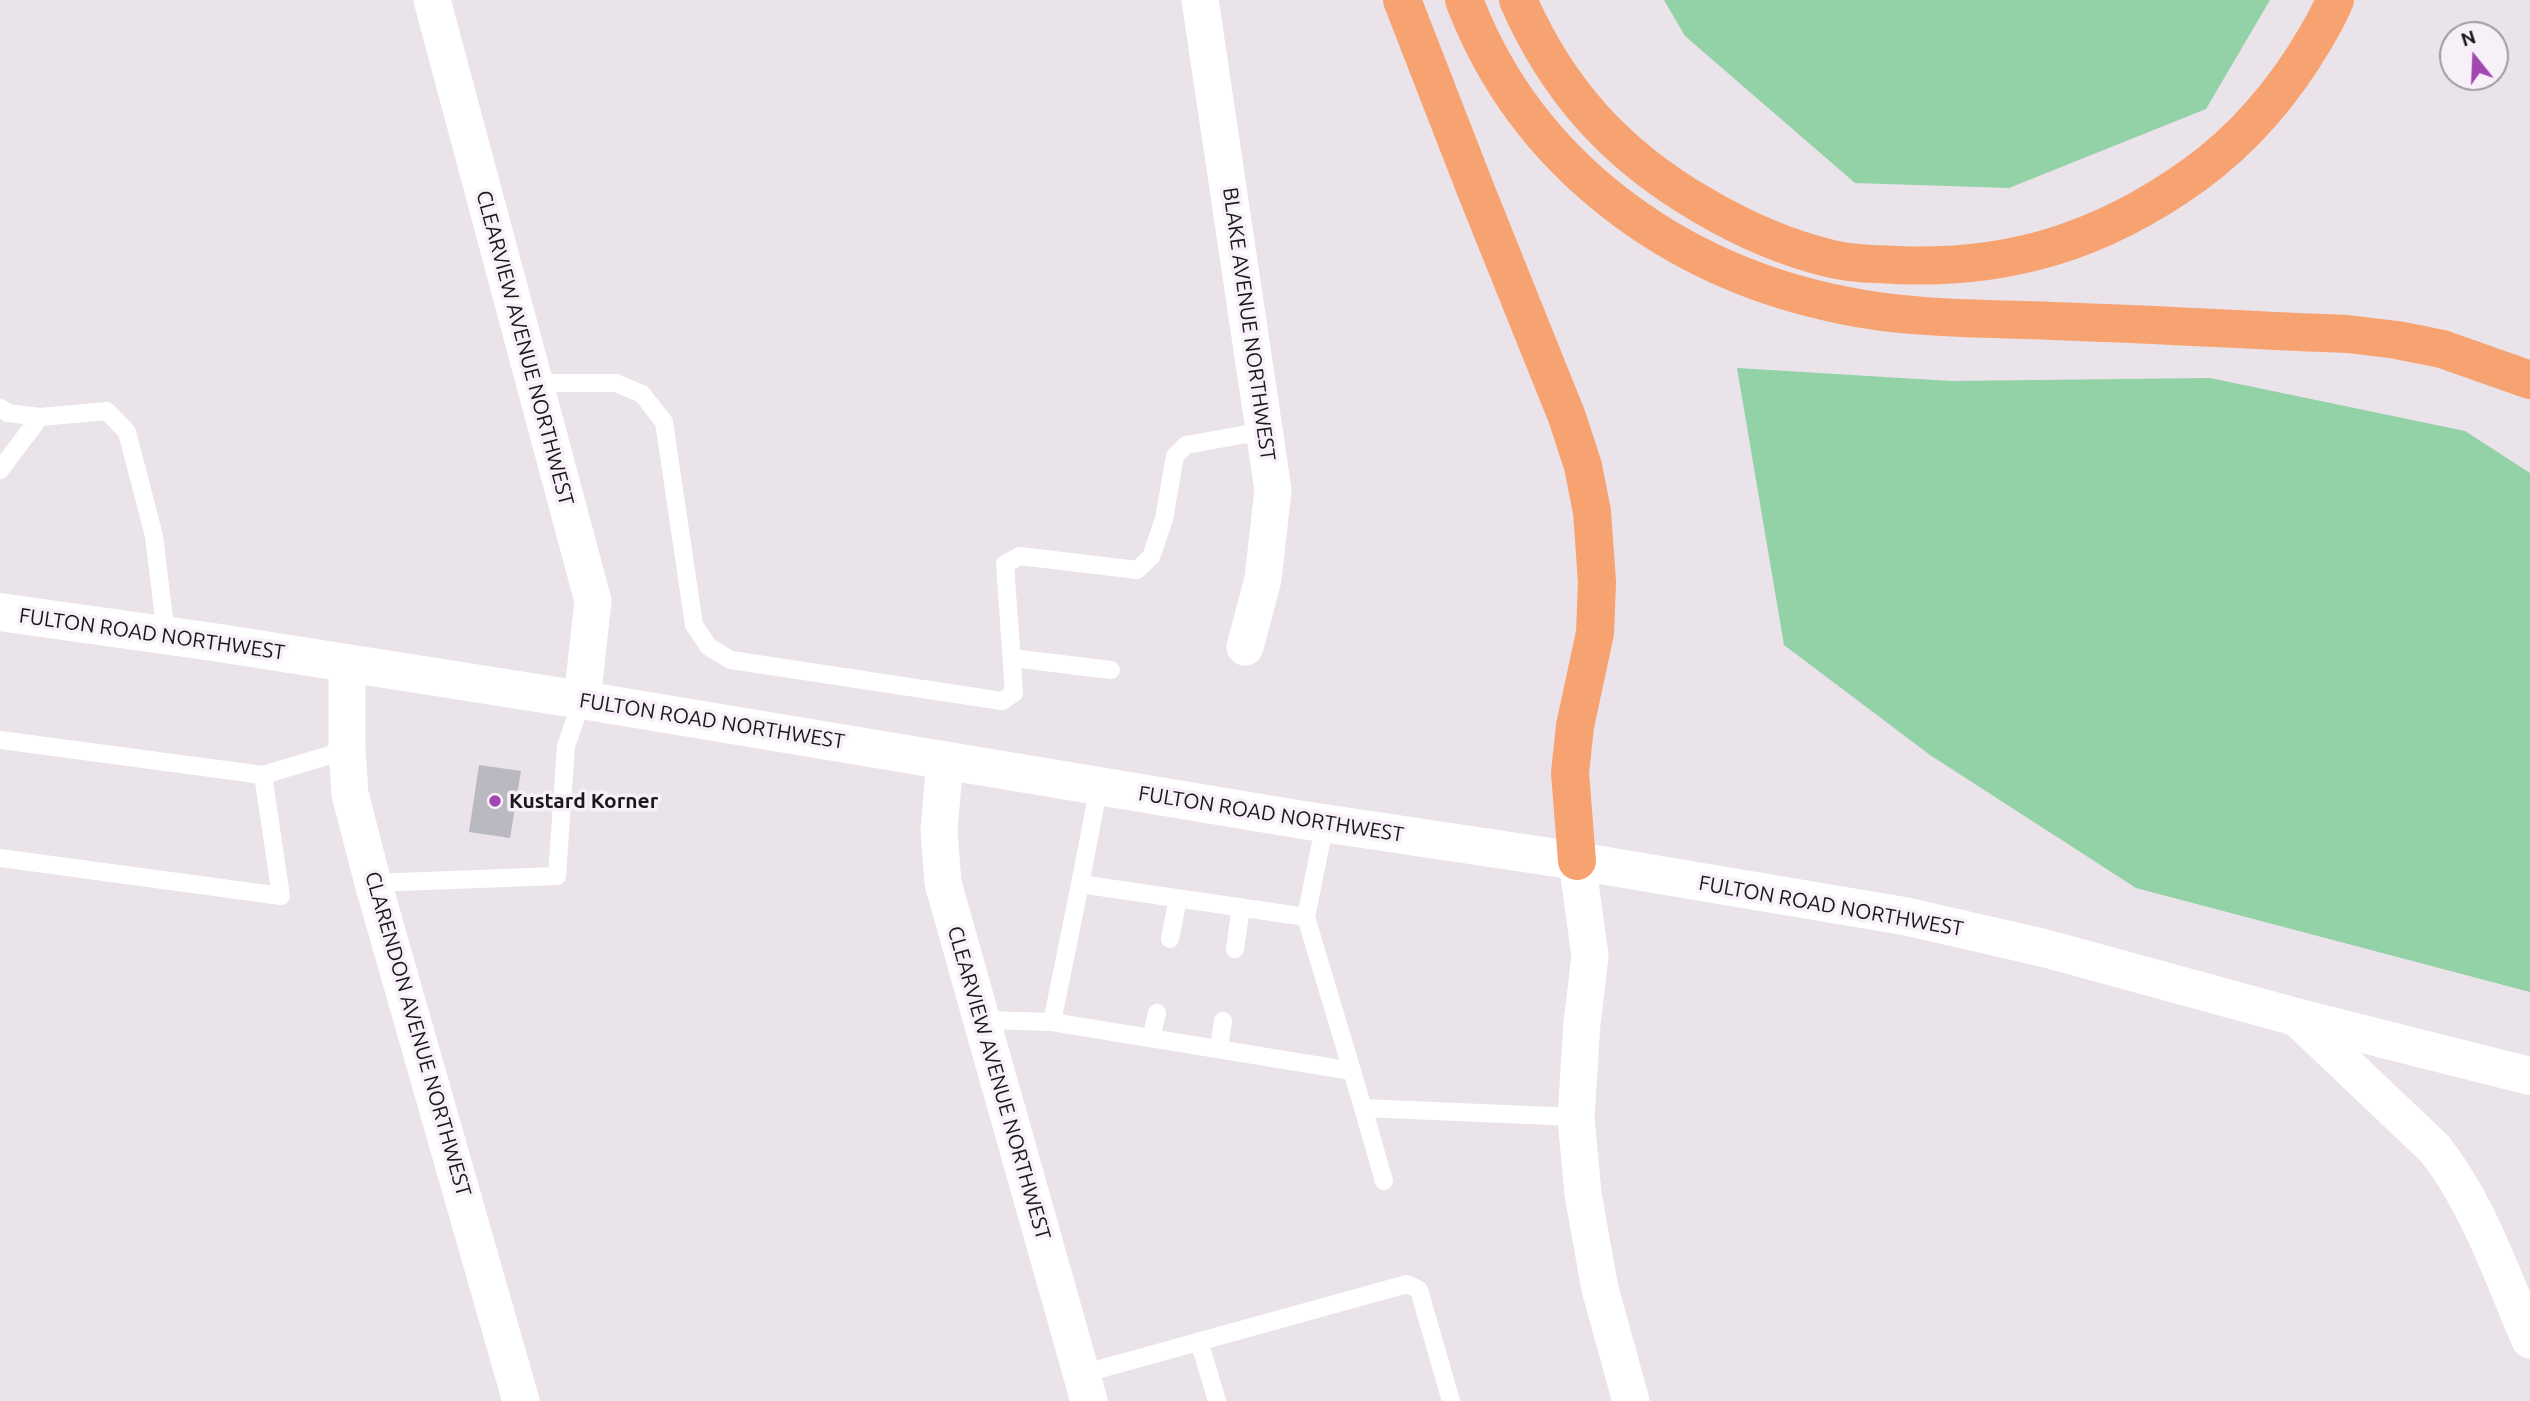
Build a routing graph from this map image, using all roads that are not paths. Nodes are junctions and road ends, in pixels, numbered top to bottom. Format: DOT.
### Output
graph roads {
  1 [pos="432,0"];
  2 [pos="1200,0"];
  3 [pos="1402,0"];
  4 [pos="1464,0"];
  5 [pos="1518,0"];
  6 [pos="2335,0"];
  7 [pos="2530,380"];
  8 [pos="535,383"];
  9 [pos="0,408"];
  10 [pos="40,417"];
  11 [pos="1264,430"];
  12 [pos="0,470"];
  13 [pos="0,612"];
  14 [pos="166,635"];
  15 [pos="1245,647"];
  16 [pos="1012,657"];
  17 [pos="347,663"];
  18 [pos="1111,670"];
  19 [pos="582,700"];
  20 [pos="0,740"];
  21 [pos="347,750"];
  22 [pos="945,760"];
  23 [pos="263,775"];
  24 [pos="1099,786"];
  25 [pos="1325,823"];
  26 [pos="0,858"];
  27 [pos="1577,861"];
  28 [pos="373,883"];
  29 [pos="1080,884"];
  30 [pos="1178,898"];
  31 [pos="1241,907"];
  32 [pos="1306,917"];
  33 [pos="1170,939"];
  34 [pos="1235,949"];
  35 [pos="1157,1013"];
  36 [pos="2296,1017"];
  37 [pos="982,1020"];
  38 [pos="1223,1021"];
  39 [pos="1052,1022"];
  40 [pos="1151,1038"];
  41 [pos="1219,1049"];
  42 [pos="1352,1071"];
  43 [pos="2530,1076"];
  44 [pos="1363,1108"];
  45 [pos="1576,1117"];
  46 [pos="1384,1181"];
  47 [pos="2515,1264"];
  48 [pos="2530,1340"];
  49 [pos="1199,1341"];
  50 [pos="1085,1388"];
  51 [pos="522,1401"];
  52 [pos="1217,1401"];
  53 [pos="1451,1401"];
  54 [pos="1631,1401"];
  1 -- 8 [label="street, CLEARVIEW AVENUE NORTHWEST"];
  2 -- 11 [label="street, BLAKE AVENUE NORTHWEST"];
  3 -- 27 [label="highway"];
  4 -- 7 [label="highway"];
  5 -- 6 [label="highway"];
  8 -- 16 [label="lane"];
  8 -- 19 [label="street, CLEARVIEW AVENUE NORTHWEST"];
  9 -- 10 [label="lane"];
  10 -- 12 [label="lane"];
  10 -- 14 [label="lane"];
  11 -- 15 [label="street, BLAKE AVENUE NORTHWEST"];
  11 -- 16 [label="lane"];
  13 -- 14 [label="main road, FULTON ROAD NORTHWEST"];
  14 -- 17 [label="main road, FULTON ROAD NORTHWEST"];
  16 -- 18 [label="lane"];
  17 -- 19 [label="main road, FULTON ROAD NORTHWEST"];
  17 -- 21 [label="street, CLARENDON AVENUE NORTHWEST"];
  19 -- 22 [label="main road, FULTON ROAD NORTHWEST"];
  19 -- 28 [label="lane"];
  20 -- 23 [label="lane"];
  21 -- 23 [label="lane"];
  21 -- 28 [label="street, CLARENDON AVENUE NORTHWEST"];
  22 -- 24 [label="main road, FULTON ROAD NORTHWEST"];
  22 -- 37 [label="street, CLEARVIEW AVENUE NORTHWEST"];
  23 -- 26 [label="lane"];
  24 -- 25 [label="main road, FULTON ROAD NORTHWEST"];
  24 -- 29 [label="lane"];
  25 -- 27 [label="main road, FULTON ROAD NORTHWEST"];
  25 -- 32 [label="lane"];
  27 -- 36 [label="main road, FULTON ROAD NORTHWEST"];
  27 -- 45 [label="street"];
  28 -- 51 [label="street, CLARENDON AVENUE NORTHWEST"];
  29 -- 30 [label="lane"];
  29 -- 39 [label="lane"];
  30 -- 31 [label="lane"];
  30 -- 33 [label="lane"];
  31 -- 32 [label="lane"];
  31 -- 34 [label="lane"];
  32 -- 42 [label="lane"];
  35 -- 40 [label="lane"];
  36 -- 43 [label="main road, FULTON ROAD NORTHWEST"];
  36 -- 47 [label="street"];
  37 -- 39 [label="lane"];
  37 -- 50 [label="street, CLEARVIEW AVENUE NORTHWEST"];
  38 -- 41 [label="lane"];
  39 -- 40 [label="lane"];
  40 -- 41 [label="lane"];
  41 -- 42 [label="lane"];
  42 -- 44 [label="lane"];
  44 -- 45 [label="lane"];
  44 -- 46 [label="lane"];
  45 -- 54 [label="street"];
  47 -- 48 [label="street"];
  49 -- 50 [label="lane"];
  49 -- 52 [label="lane"];
  49 -- 53 [label="lane"];
}
